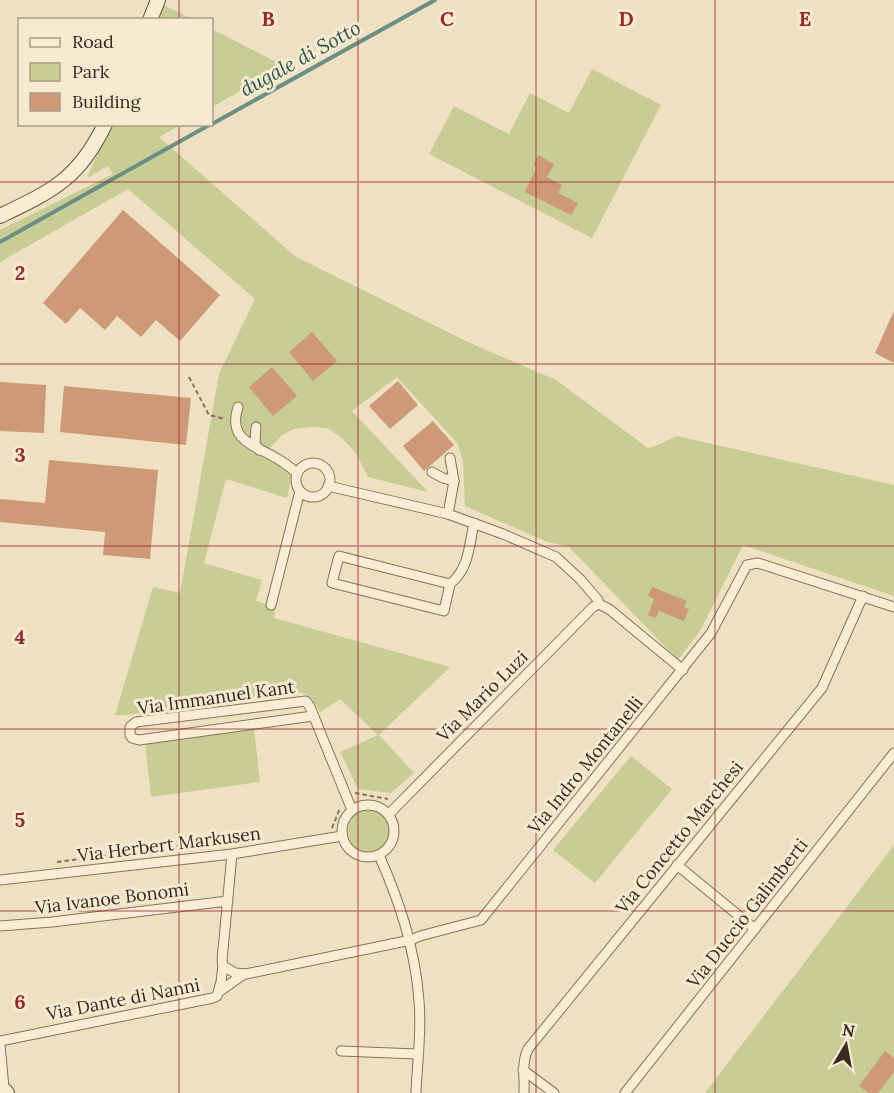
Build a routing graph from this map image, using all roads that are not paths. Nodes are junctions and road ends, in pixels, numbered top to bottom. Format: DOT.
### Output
graph roads {
  1 [pos="158,0"];
  2 [pos="151,18"];
  3 [pos="104,126"];
  4 [pos="0,216"];
  5 [pos="238,407"];
  6 [pos="256,427"];
  7 [pos="259,450"];
  8 [pos="450,459"];
  9 [pos="432,472"];
  10 [pos="297,473"];
  11 [pos="454,481"];
  12 [pos="328,486"];
  13 [pos="300,491"];
  14 [pos="448,514"];
  15 [pos="474,523"];
  16 [pos="450,584"];
  17 [pos="862,596"];
  18 [pos="599,604"];
  19 [pos="271,605"];
  20 [pos="894,607"];
  21 [pos="683,670"];
  22 [pos="313,716"];
  23 [pos="894,753"];
  24 [pos="350,805"];
  25 [pos="389,814"];
  26 [pos="342,836"];
  27 [pos="232,854"];
  28 [pos="379,855"];
  29 [pos="677,865"];
  30 [pos="0,880"];
  31 [pos="228,901"];
  32 [pos="0,926"];
  33 [pos="755,929"];
  34 [pos="411,940"];
  35 [pos="223,966"];
  36 [pos="244,974"];
  37 [pos="220,991"];
  38 [pos="0,1043"];
  39 [pos="341,1051"];
  40 [pos="417,1054"];
  41 [pos="523,1070"];
  42 [pos="3,1089"];
  43 [pos="416,1093"];
  44 [pos="524,1093"];
  45 [pos="554,1093"];
  46 [pos="625,1093"];
  1 -- 2 [label="street"];
  3 -- 4 [label="street"];
  5 -- 7 [label="street"];
  6 -- 7 [label="street"];
  7 -- 10 [label="street"];
  8 -- 11 [label="street"];
  9 -- 11 [label="street"];
  10 -- 12 [label="street"];
  10 -- 13 [label="street"];
  11 -- 14 [label="street"];
  12 -- 13 [label="street"];
  12 -- 14 [label="street"];
  13 -- 19 [label="street"];
  14 -- 15 [label="street"];
  15 -- 16 [label="street"];
  15 -- 18 [label="street"];
  16 -- 16 [label="street"];
  17 -- 20 [label="street"];
  17 -- 21 [label="street, Via Indro Montanelli"];
  17 -- 29 [label="street, Via Concetto Marchesi"];
  18 -- 21 [label="street"];
  18 -- 25 [label="street, Via Mario Luzi"];
  21 -- 34 [label="street, Via Indro Montanelli"];
  22 -- 22 [label="street, Via Immanuel Kant"];
  22 -- 24 [label="street, Via Immanuel Kant"];
  23 -- 33 [label="street, Via Duccio Galimberti"];
  24 -- 25 [label="street"];
  24 -- 26 [label="street"];
  25 -- 28 [label="street"];
  26 -- 27 [label="street, Via Herbert Markusen"];
  26 -- 28 [label="street"];
  27 -- 30 [label="street, Via Herbert Markusen"];
  27 -- 31 [label="street, Via Dante di Nanni"];
  28 -- 34 [label="street"];
  29 -- 33 [label="street"];
  29 -- 41 [label="street, Via Concetto Marchesi"];
  31 -- 32 [label="street, Via Ivanoe Bonomi"];
  31 -- 35 [label="street, Via Dante di Nanni"];
  33 -- 46 [label="street, Via Duccio Galimberti"];
  34 -- 36 [label="street, Via Indro Montanelli"];
  34 -- 40 [label="street"];
  35 -- 36 [label="street"];
  35 -- 37 [label="street, Via Dante di Nanni"];
  36 -- 37 [label="street"];
  37 -- 38 [label="street, Via Dante di Nanni"];
  38 -- 42 [label="street"];
  39 -- 40 [label="street"];
  40 -- 43 [label="street"];
  41 -- 44 [label="street, Via Concetto Marchesi"];
  41 -- 45 [label="street"];
}
